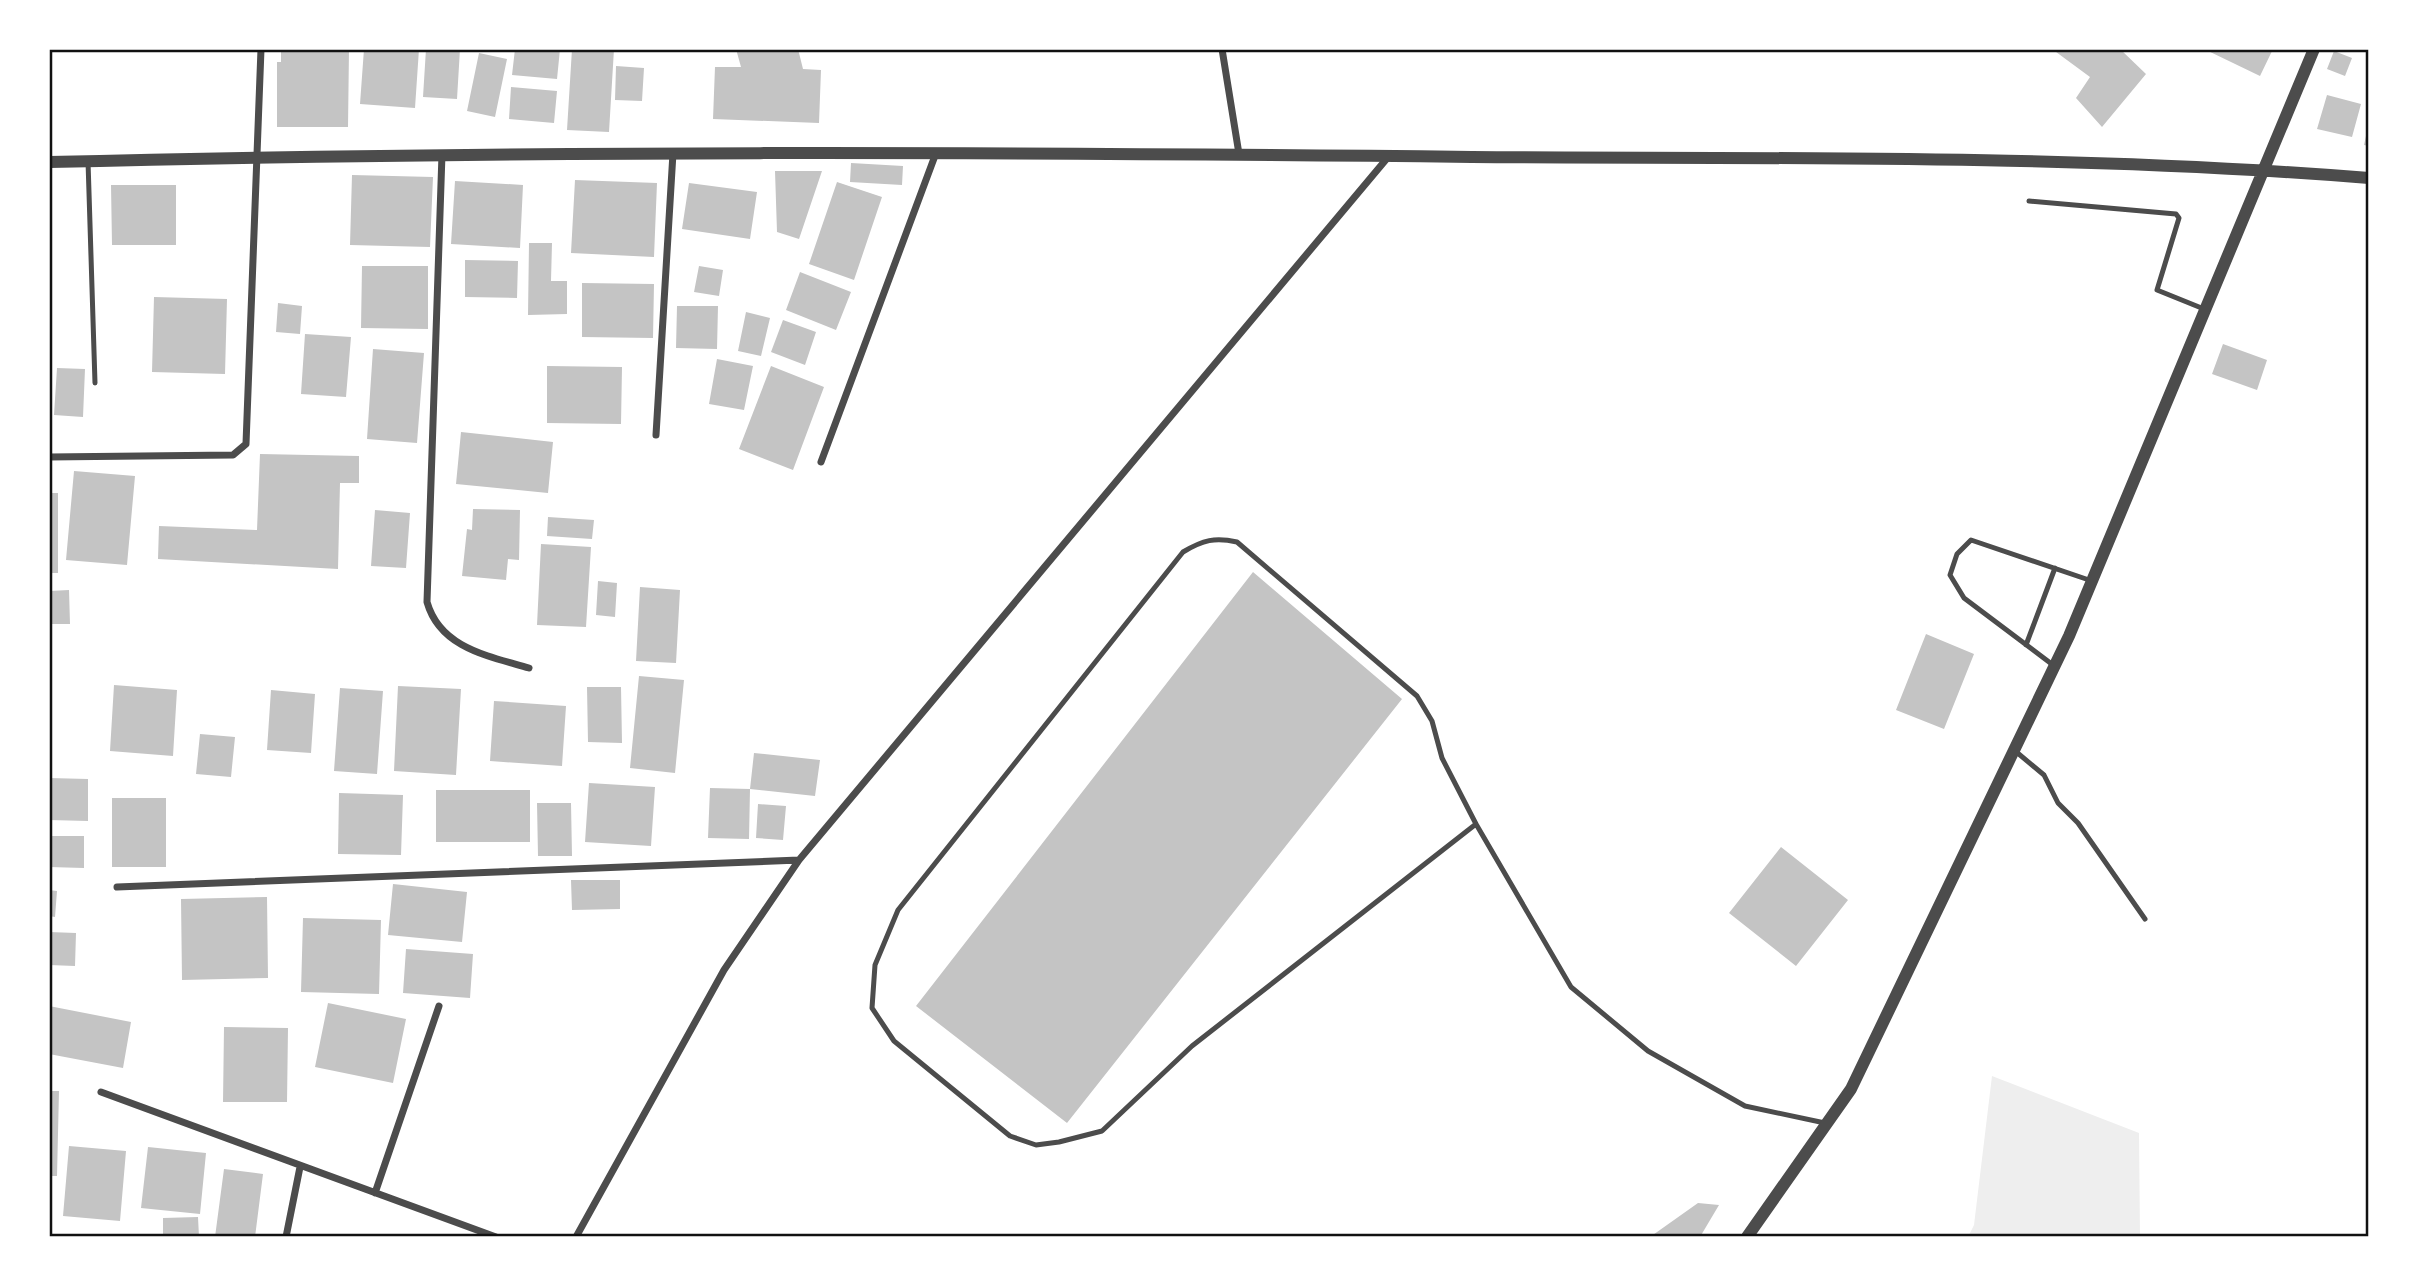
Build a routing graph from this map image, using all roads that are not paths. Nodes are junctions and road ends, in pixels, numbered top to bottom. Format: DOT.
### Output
graph roads {
  1 [pos="261,49"];
  2 [pos="1222,49"];
  3 [pos="2314,49"];
  4 [pos="673,153"];
  5 [pos="936,153"];
  6 [pos="1239,154"];
  7 [pos="442,155"];
  8 [pos="1389,156"];
  9 [pos="257,157"];
  10 [pos="88,161"];
  11 [pos="49,162"];
  12 [pos="2266,170"];
  13 [pos="2369,178"];
  14 [pos="2029,201"];
  15 [pos="2207,310"];
  16 [pos="96,383"];
  17 [pos="656,435"];
  18 [pos="49,457"];
  19 [pos="821,461"];
  20 [pos="2056,568"];
  21 [pos="2092,581"];
  22 [pos="2026,645"];
  23 [pos="2055,666"];
  24 [pos="530,668"];
  25 [pos="2014,750"];
  26 [pos="1476,824"];
  27 [pos="799,860"];
  28 [pos="117,887"];
  29 [pos="2145,919"];
  30 [pos="439,1006"];
  31 [pos="101,1093"];
  32 [pos="1827,1123"];
  33 [pos="300,1167"];
  34 [pos="375,1193"];
  35 [pos="286,1237"];
  36 [pos="496,1237"];
  37 [pos="576,1237"];
  38 [pos="1746,1237"];
  1 -- 9 [label="street"];
  2 -- 6 [label="street"];
  3 -- 12 [label="street"];
  4 -- 5 [label="street"];
  4 -- 7 [label="street"];
  4 -- 17 [label="street"];
  5 -- 6 [label="street"];
  5 -- 19 [label="street"];
  6 -- 8 [label="street"];
  7 -- 9 [label="street"];
  7 -- 24 [label="street"];
  8 -- 12 [label="street"];
  8 -- 27 [label="street"];
  9 -- 10 [label="street"];
  9 -- 18 [label="street"];
  10 -- 11 [label="street"];
  10 -- 16 [label="lane"];
  12 -- 13 [label="street"];
  12 -- 15 [label="street"];
  14 -- 15 [label="lane"];
  15 -- 21 [label="street"];
  20 -- 21 [label="lane"];
  20 -- 22 [label="lane"];
  20 -- 22 [label="lane"];
  21 -- 23 [label="street"];
  22 -- 23 [label="lane"];
  23 -- 25 [label="street"];
  25 -- 29 [label="lane"];
  25 -- 32 [label="street"];
  26 -- 26 [label="lane"];
  26 -- 32 [label="lane"];
  27 -- 28 [label="street"];
  27 -- 37 [label="street"];
  30 -- 34 [label="street"];
  31 -- 33 [label="street"];
  32 -- 38 [label="street"];
  33 -- 34 [label="street"];
  33 -- 35 [label="street"];
  34 -- 36 [label="street"];
}
